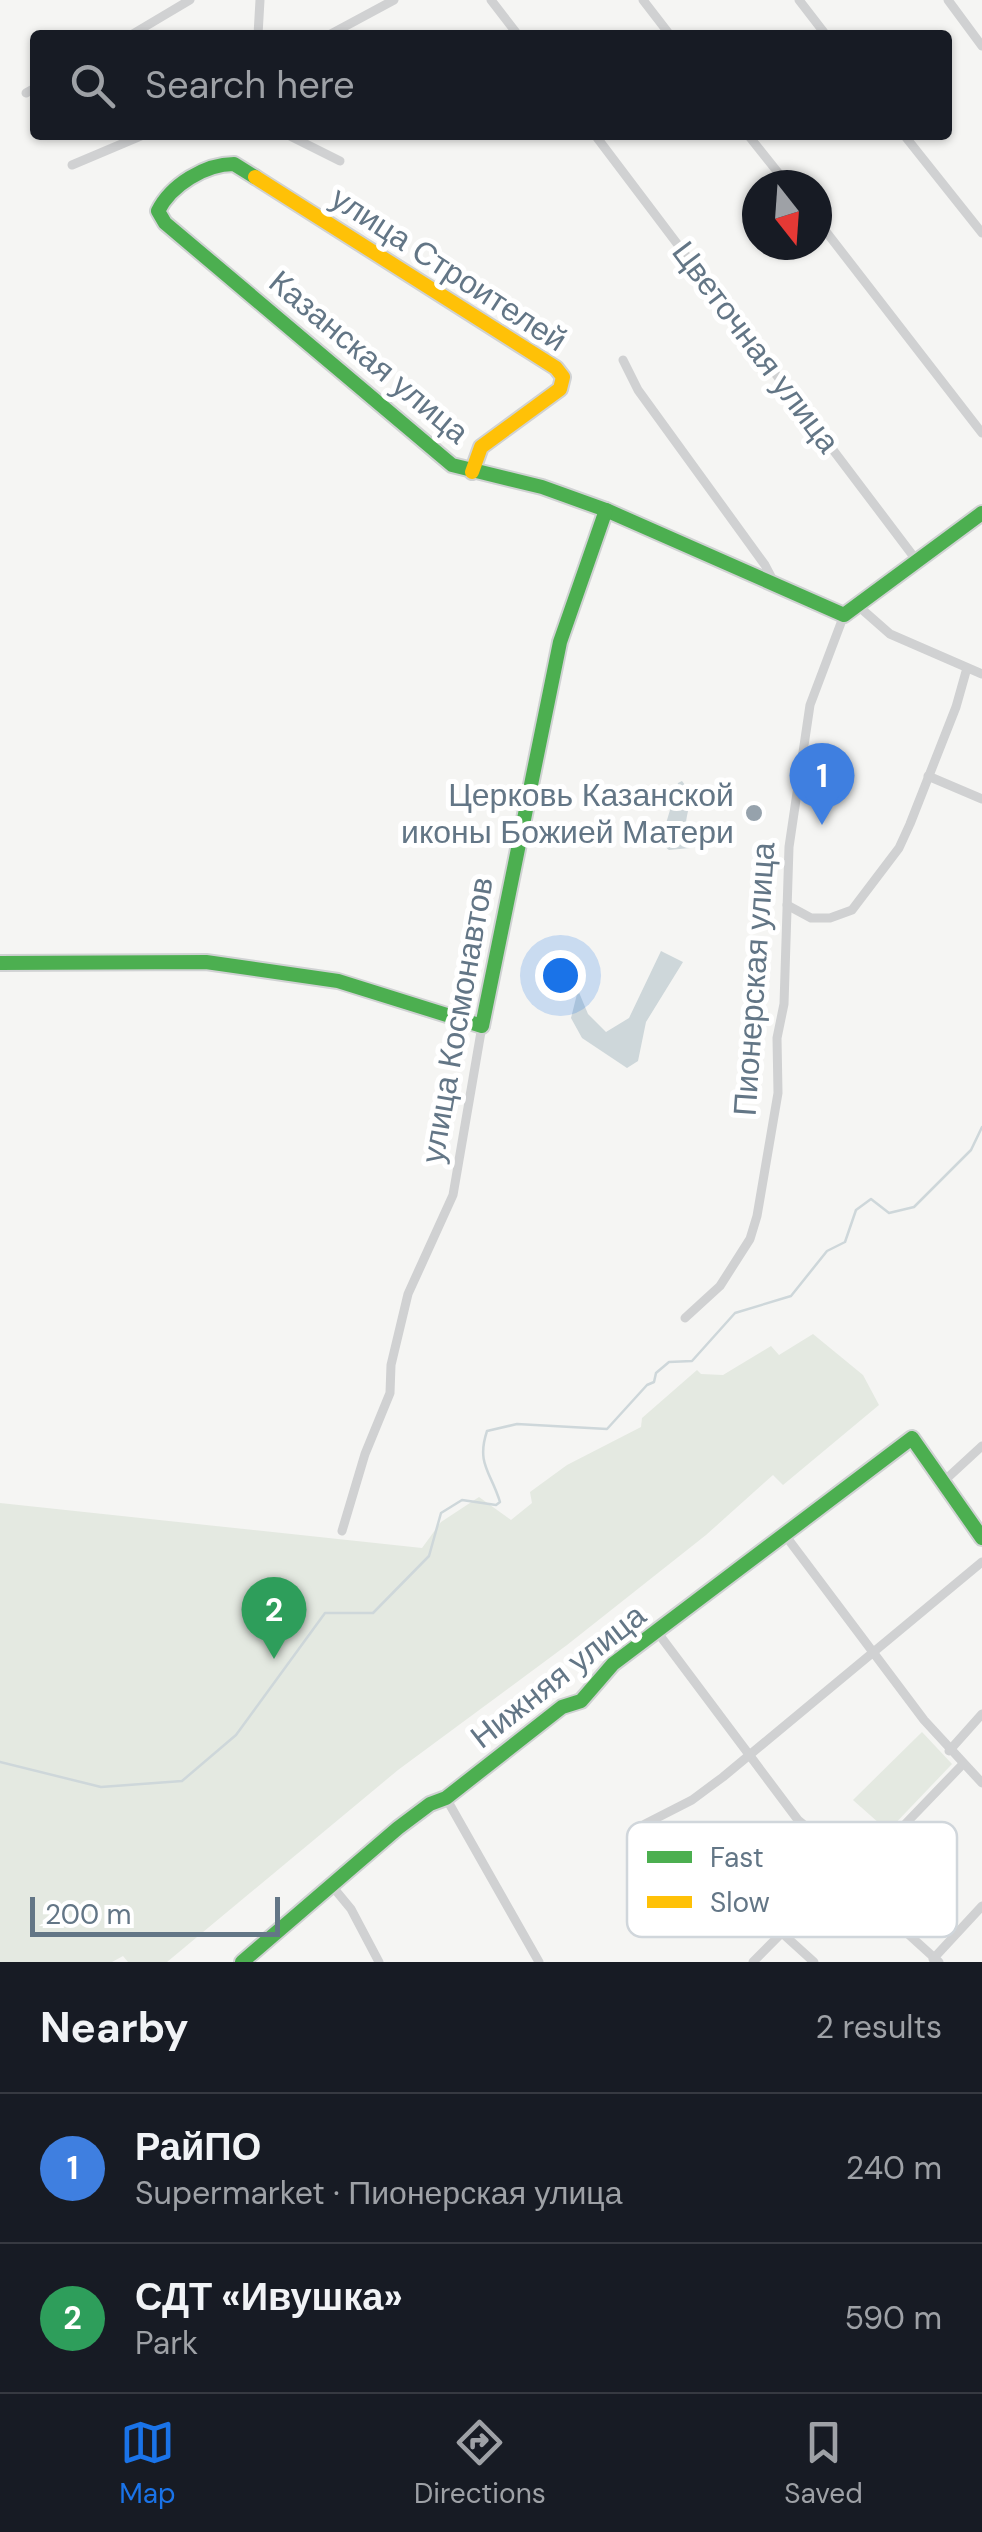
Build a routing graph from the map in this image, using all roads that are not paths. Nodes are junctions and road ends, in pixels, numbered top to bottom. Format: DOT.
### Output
graph roads {
  1 [pos="190,0"];
  2 [pos="260,0"];
  3 [pos="394,0"];
  4 [pos="490,0"];
  5 [pos="643,0"];
  6 [pos="799,0"];
  7 [pos="948,0"];
  8 [pos="139,30"];
  9 [pos="258,30"];
  10 [pos="338,30"];
  11 [pos="514,30"];
  12 [pos="666,30"];
  13 [pos="822,30"];
  14 [pos="982,46"];
  15 [pos="131,140"];
  16 [pos="298,140"];
  17 [pos="598,140"];
  18 [pos="752,140"];
  19 [pos="908,140"];
  20 [pos="340,161"];
  21 [pos="72,165"];
  22 [pos="776,170"];
  23 [pos="186,182"];
  24 [pos="982,234"];
  25 [pos="832,239"];
  26 [pos="623,360"];
  27 [pos="982,433"];
  28 [pos="472,472"];
  29 [pos="606,510"];
  30 [pos="982,514"];
  31 [pos="917,561"];
  32 [pos="776,586"];
  33 [pos="857,605"];
  34 [pos="844,616"];
  35 [pos="967,668"];
  36 [pos="982,674"];
  37 [pos="928,776"];
  38 [pos="982,799"];
  39 [pos="787,905"];
  40 [pos="0,963"];
  41 [pos="482,1026"];
  42 [pos="684,1318"];
  43 [pos="982,1446"];
  44 [pos="944,1481"];
  45 [pos="342,1532"];
  46 [pos="786,1535"];
  47 [pos="982,1538"];
  48 [pos="982,1562"];
  49 [pos="658,1633"];
  50 [pos="873,1654"];
  51 [pos="982,1714"];
  52 [pos="950,1750"];
  53 [pos="750,1754"];
  54 [pos="962,1764"];
  55 [pos="982,1783"];
  56 [pos="446,1798"];
  57 [pos="649,1822"];
  58 [pos="801,1822"];
  59 [pos="907,1822"];
  60 [pos="332,1886"];
  61 [pos="982,1906"];
  62 [pos="957,1934"];
  63 [pos="778,1937"];
  64 [pos="786,1937"];
  65 [pos="910,1937"];
  66 [pos="954,1937"];
  67 [pos="934,1960"];
  68 [pos="242,1962"];
  69 [pos="379,1962"];
  70 [pos="539,1962"];
  71 [pos="753,1962"];
  72 [pos="814,1962"];
  1 -- 8 [label="street"];
  2 -- 9 [label="street"];
  3 -- 10 [label="street"];
  4 -- 11 [label="street"];
  5 -- 12 [label="street"];
  6 -- 13 [label="street"];
  7 -- 14 [label="street"];
  15 -- 21 [label="street"];
  16 -- 20 [label="street"];
  17 -- 31 [label="street, Цветочная улица"];
  18 -- 22 [label="street"];
  19 -- 24 [label="street"];
  23 -- 28 [label="street, Казанская улица"];
  23 -- 28 [label="street, улица Строителей"];
  25 -- 27 [label="street"];
  26 -- 32 [label="street"];
  28 -- 29 [label="street, Казанская улица"];
  29 -- 32 [label="street, Казанская улица"];
  29 -- 41 [label="street, улица Космонавтов"];
  30 -- 31 [label="street, Пионерская улица"];
  31 -- 33 [label="street, Пионерская улица"];
  32 -- 34 [label="street, Казанская улица"];
  33 -- 34 [label="street, Пионерская улица"];
  33 -- 35 [label="street"];
  34 -- 39 [label="street, Пионерская улица"];
  35 -- 36 [label="street"];
  35 -- 37 [label="street"];
  37 -- 38 [label="street"];
  37 -- 39 [label="street"];
  39 -- 42 [label="street, Пионерская улица"];
  40 -- 41 [label="street"];
  41 -- 45 [label="street, улица Космонавтов"];
  43 -- 44 [label="street"];
  44 -- 46 [label="street, Нижняя улица"];
  44 -- 47 [label="street"];
  46 -- 49 [label="street, Нижняя улица"];
  46 -- 50 [label="street"];
  48 -- 50 [label="street"];
  49 -- 53 [label="street"];
  49 -- 56 [label="street, Нижняя улица"];
  50 -- 52 [label="street"];
  50 -- 53 [label="street"];
  51 -- 52 [label="street"];
  52 -- 54 [label="street"];
  53 -- 57 [label="street"];
  53 -- 58 [label="street"];
  54 -- 55 [label="street"];
  54 -- 59 [label="street"];
  56 -- 60 [label="street, Нижняя улица"];
  56 -- 70 [label="street"];
  60 -- 68 [label="street, Нижняя улица"];
  60 -- 69 [label="street"];
  61 -- 62 [label="street"];
  63 -- 71 [label="street"];
  64 -- 72 [label="street"];
  65 -- 67 [label="street"];
  66 -- 67 [label="street"];
}
